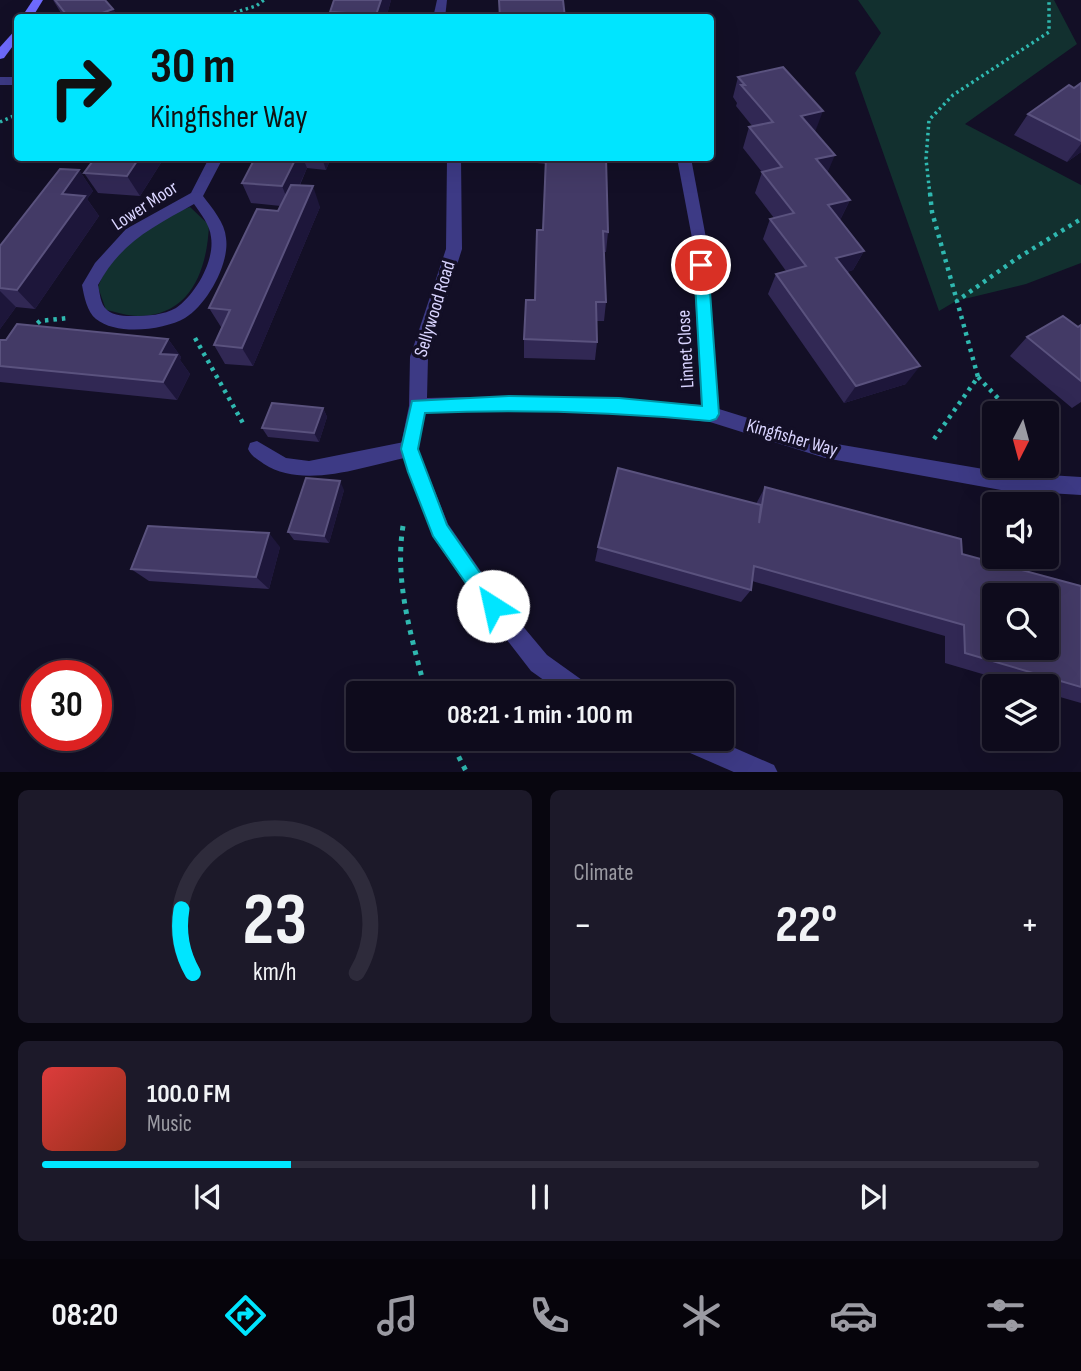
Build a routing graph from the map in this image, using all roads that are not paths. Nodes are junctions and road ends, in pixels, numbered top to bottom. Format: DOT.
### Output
graph roads {
  1 [pos="14,36"];
  2 [pos="0,55"];
  3 [pos="214,161"];
  4 [pos="454,161"];
  5 [pos="685,161"];
  6 [pos="196,197"];
  7 [pos="418,406"];
  8 [pos="710,414"];
  9 [pos="257,449"];
  10 [pos="409,449"];
  11 [pos="1081,486"];
  12 [pos="564,681"];
  13 [pos="714,751"];
  14 [pos="766,772"];
  1 -- 2 [label="street"];
  3 -- 6 [label="street, Lower Moor"];
  4 -- 7 [label="street, Sellywood Road"];
  5 -- 8 [label="street, Linnet Close"];
  6 -- 6 [label="street, Lower Moor"];
  7 -- 8 [label="street, Kingfisher Way"];
  7 -- 10 [label="street, Sellywood Road"];
  8 -- 11 [label="street, Kingfisher Way"];
  9 -- 10 [label="street"];
  10 -- 12 [label="street"];
  13 -- 14 [label="street"];
}
